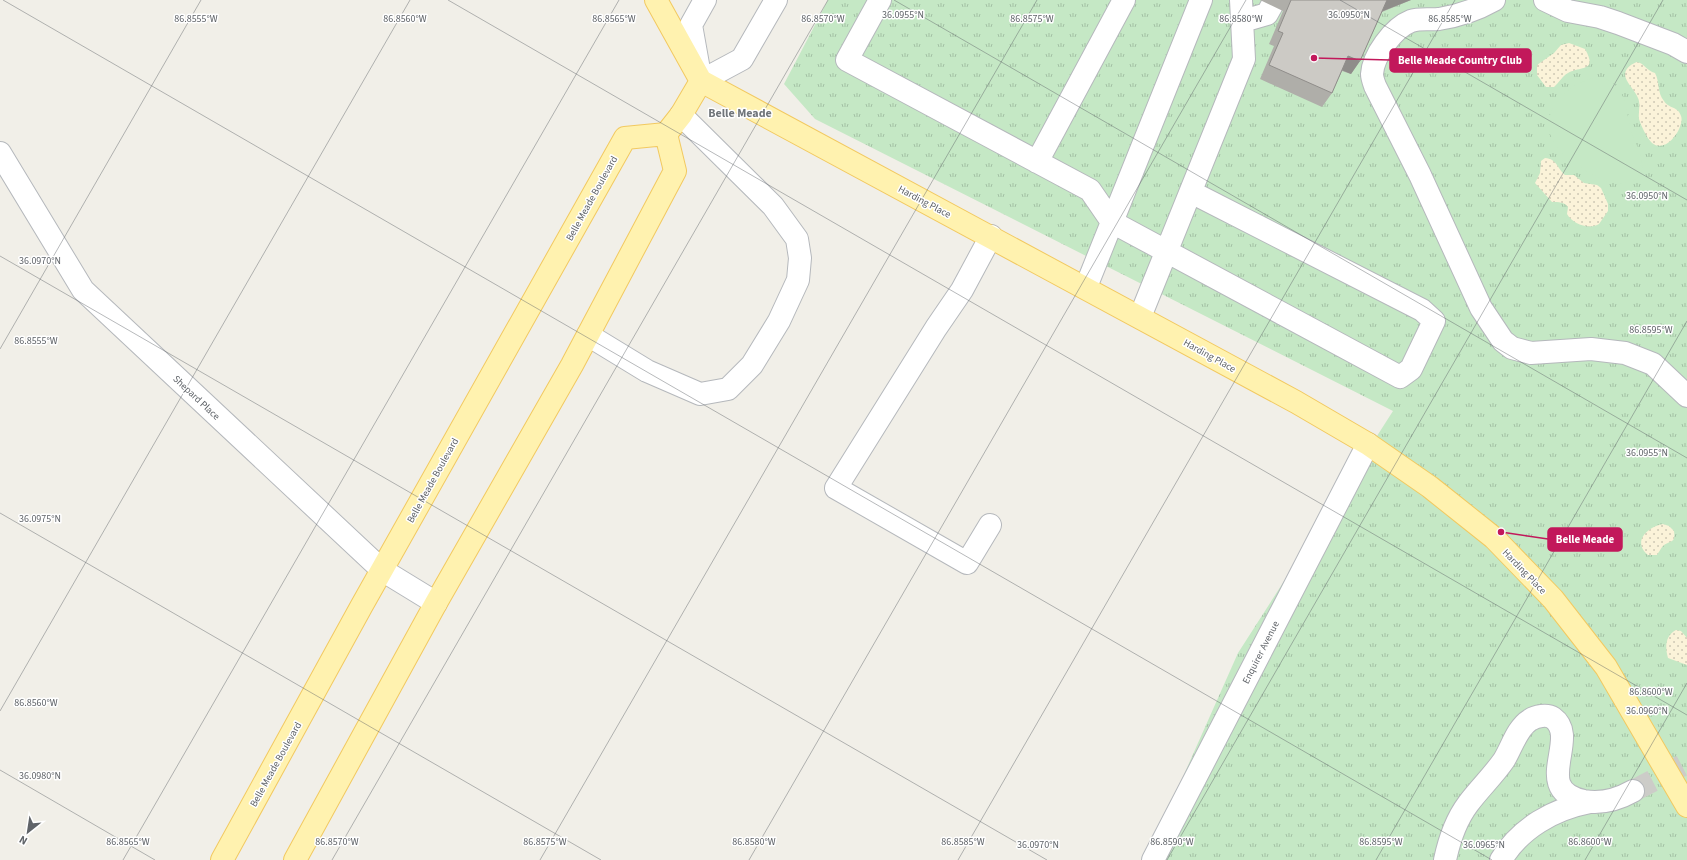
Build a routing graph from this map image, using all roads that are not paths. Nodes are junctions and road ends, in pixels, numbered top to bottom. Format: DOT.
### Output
graph roads {
  1 [pos="656,0"];
  2 [pos="705,0"];
  3 [pos="776,0"];
  4 [pos="880,0"];
  5 [pos="1124,0"];
  6 [pos="1201,0"];
  7 [pos="1494,0"];
  8 [pos="1545,0"];
  9 [pos="1272,6"];
  10 [pos="1242,11"];
  11 [pos="1687,52"];
  12 [pos="701,81"];
  13 [pos="681,115"];
  14 [pos="666,134"];
  15 [pos="0,153"];
  16 [pos="1037,162"];
  17 [pos="1191,192"];
  18 [pos="1112,222"];
  19 [pos="991,236"];
  20 [pos="1166,252"];
  21 [pos="1086,287"];
  22 [pos="1140,317"];
  23 [pos="588,335"];
  24 [pos="1687,396"];
  25 [pos="1368,444"];
  26 [pos="990,524"];
  27 [pos="382,570"];
  28 [pos="436,603"];
  29 [pos="1633,791"];
  30 [pos="1590,802"];
  31 [pos="1687,806"];
  32 [pos="222,860"];
  33 [pos="295,860"];
  34 [pos="1153,860"];
  35 [pos="1444,860"];
  36 [pos="1501,860"];
  1 -- 12 [label="main road"];
  2 -- 12 [label="street"];
  3 -- 12 [label="street"];
  4 -- 16 [label="street"];
  5 -- 16 [label="street"];
  6 -- 18 [label="street"];
  7 -- 24 [label="street"];
  8 -- 11 [label="street"];
  9 -- 10 [label="street"];
  10 -- 17 [label="street"];
  12 -- 13 [label="main road"];
  12 -- 19 [label="main road, Harding Place"];
  13 -- 14 [label="main road"];
  13 -- 23 [label="street"];
  14 -- 23 [label="main road"];
  14 -- 27 [label="main road, Belle Meade Boulevard"];
  15 -- 27 [label="street, Shepard Place"];
  16 -- 18 [label="street"];
  17 -- 20 [label="street"];
  17 -- 20 [label="street"];
  18 -- 20 [label="street"];
  18 -- 21 [label="street"];
  19 -- 21 [label="main road, Harding Place"];
  19 -- 26 [label="street"];
  20 -- 22 [label="street"];
  21 -- 22 [label="main road, Harding Place"];
  22 -- 25 [label="main road, Harding Place"];
  23 -- 28 [label="main road"];
  25 -- 31 [label="main road, Harding Place"];
  25 -- 34 [label="street, Enquirer Avenue"];
  27 -- 28 [label="street, Shepard Place"];
  27 -- 32 [label="main road, Belle Meade Boulevard"];
  28 -- 33 [label="main road"];
  29 -- 30 [label="street"];
  30 -- 35 [label="street"];
  30 -- 36 [label="street"];
}
